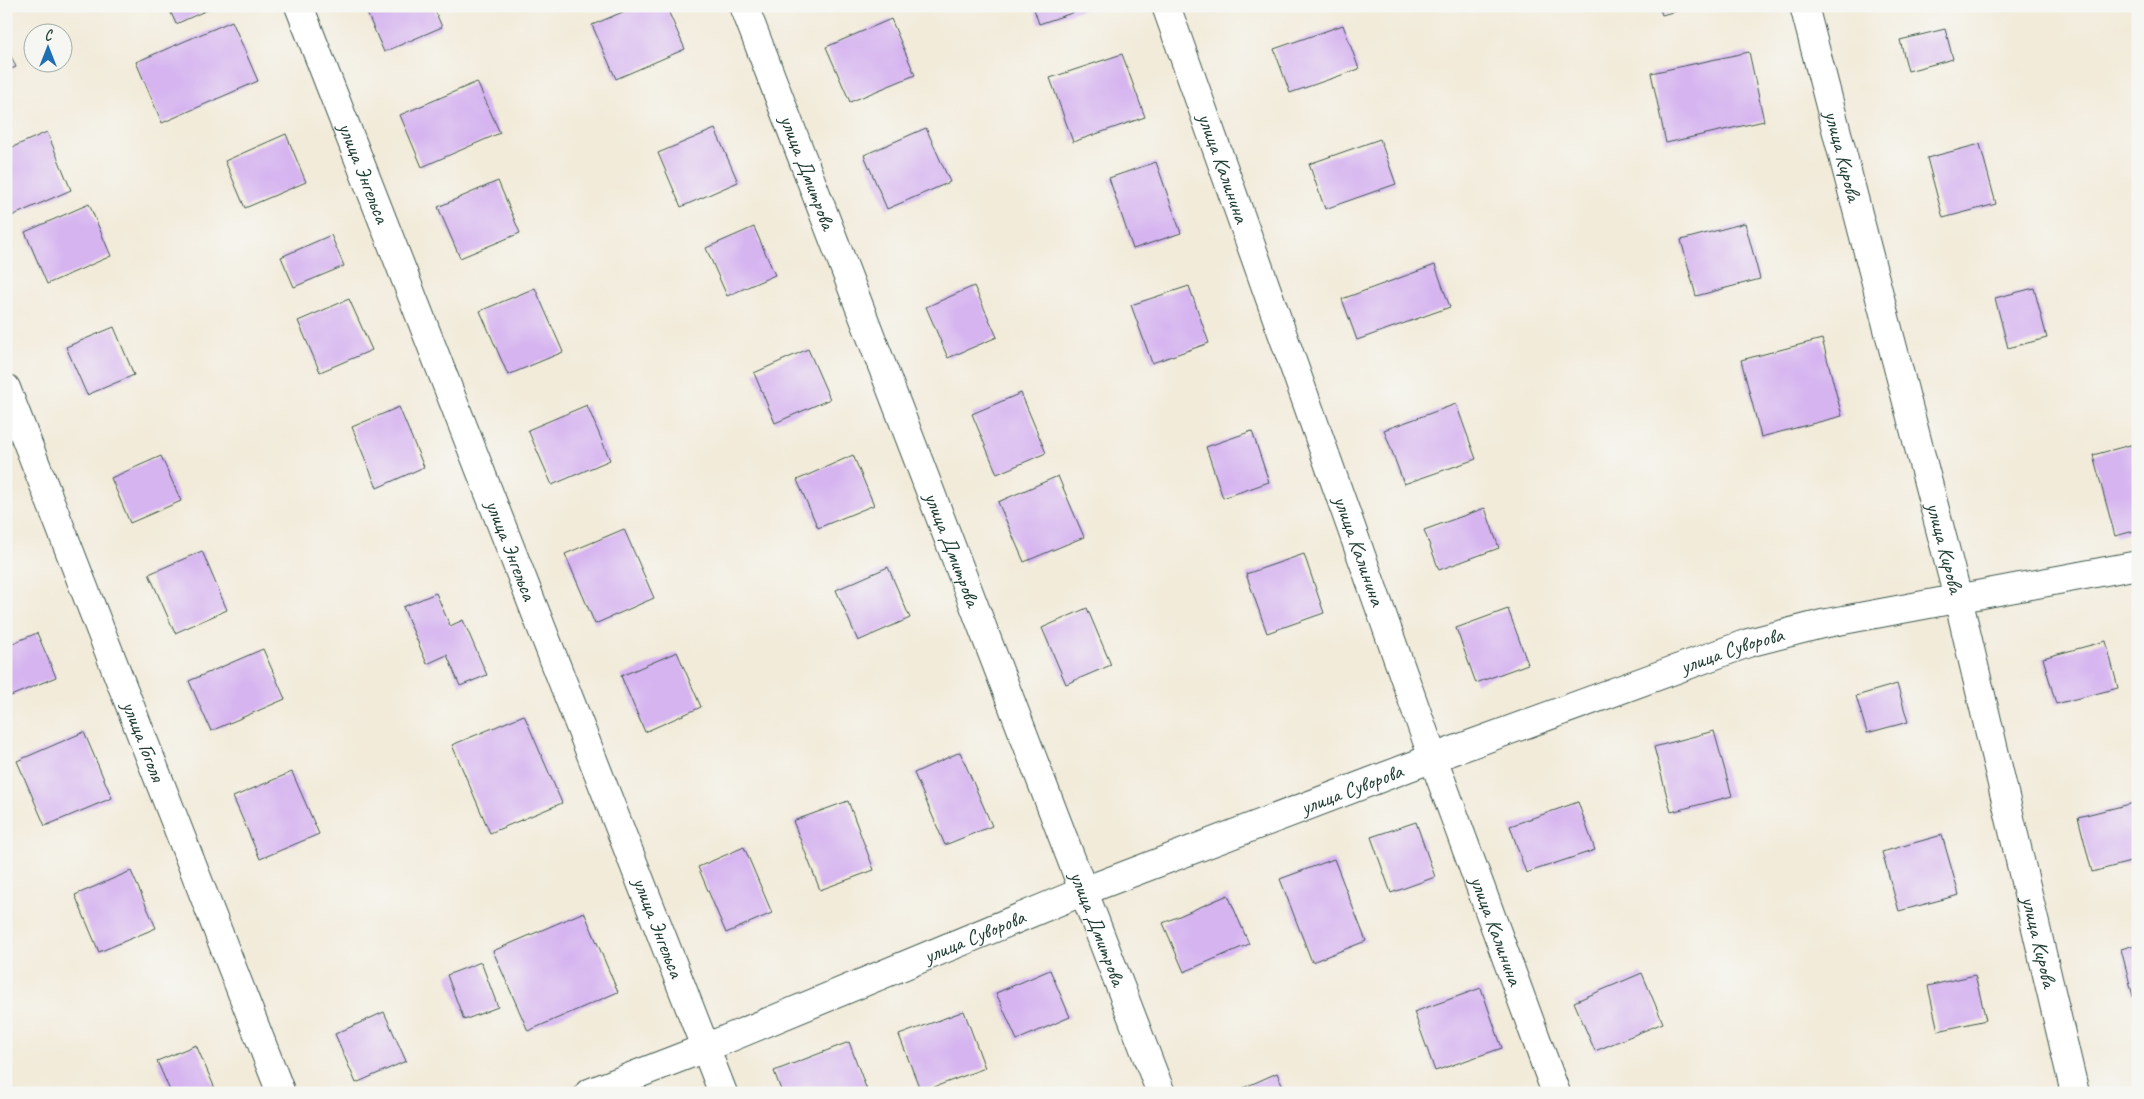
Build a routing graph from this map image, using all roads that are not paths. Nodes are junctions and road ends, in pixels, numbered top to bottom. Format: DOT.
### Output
graph roads {
  1 [pos="299,6"];
  2 [pos="744,6"];
  3 [pos="1166,6"];
  4 [pos="1804,6"];
  5 [pos="6,388"];
  6 [pos="2138,565"];
  7 [pos="1958,598"];
  8 [pos="1433,758"];
  9 [pos="1084,891"];
  10 [pos="705,1048"];
  11 [pos="281,1093"];
  12 [pos="589,1093"];
  13 [pos="723,1093"];
  14 [pos="1161,1093"];
  15 [pos="1556,1093"];
  16 [pos="2075,1093"];
  1 -- 10 [label="street, улица Энгельса"];
  2 -- 9 [label="street, улица Дмитрова"];
  3 -- 8 [label="street, улица Калинина"];
  4 -- 7 [label="street, улица Кирова"];
  5 -- 11 [label="street, улица Гоголя"];
  6 -- 7 [label="street, улица Суворова"];
  7 -- 8 [label="street, улица Суворова"];
  7 -- 16 [label="street, улица Кирова"];
  8 -- 9 [label="street, улица Суворова"];
  8 -- 15 [label="street, улица Калинина"];
  9 -- 10 [label="street, улица Суворова"];
  9 -- 14 [label="street, улица Дмитрова"];
  10 -- 12 [label="street, улица Суворова"];
  10 -- 13 [label="street, улица Энгельса"];
}
